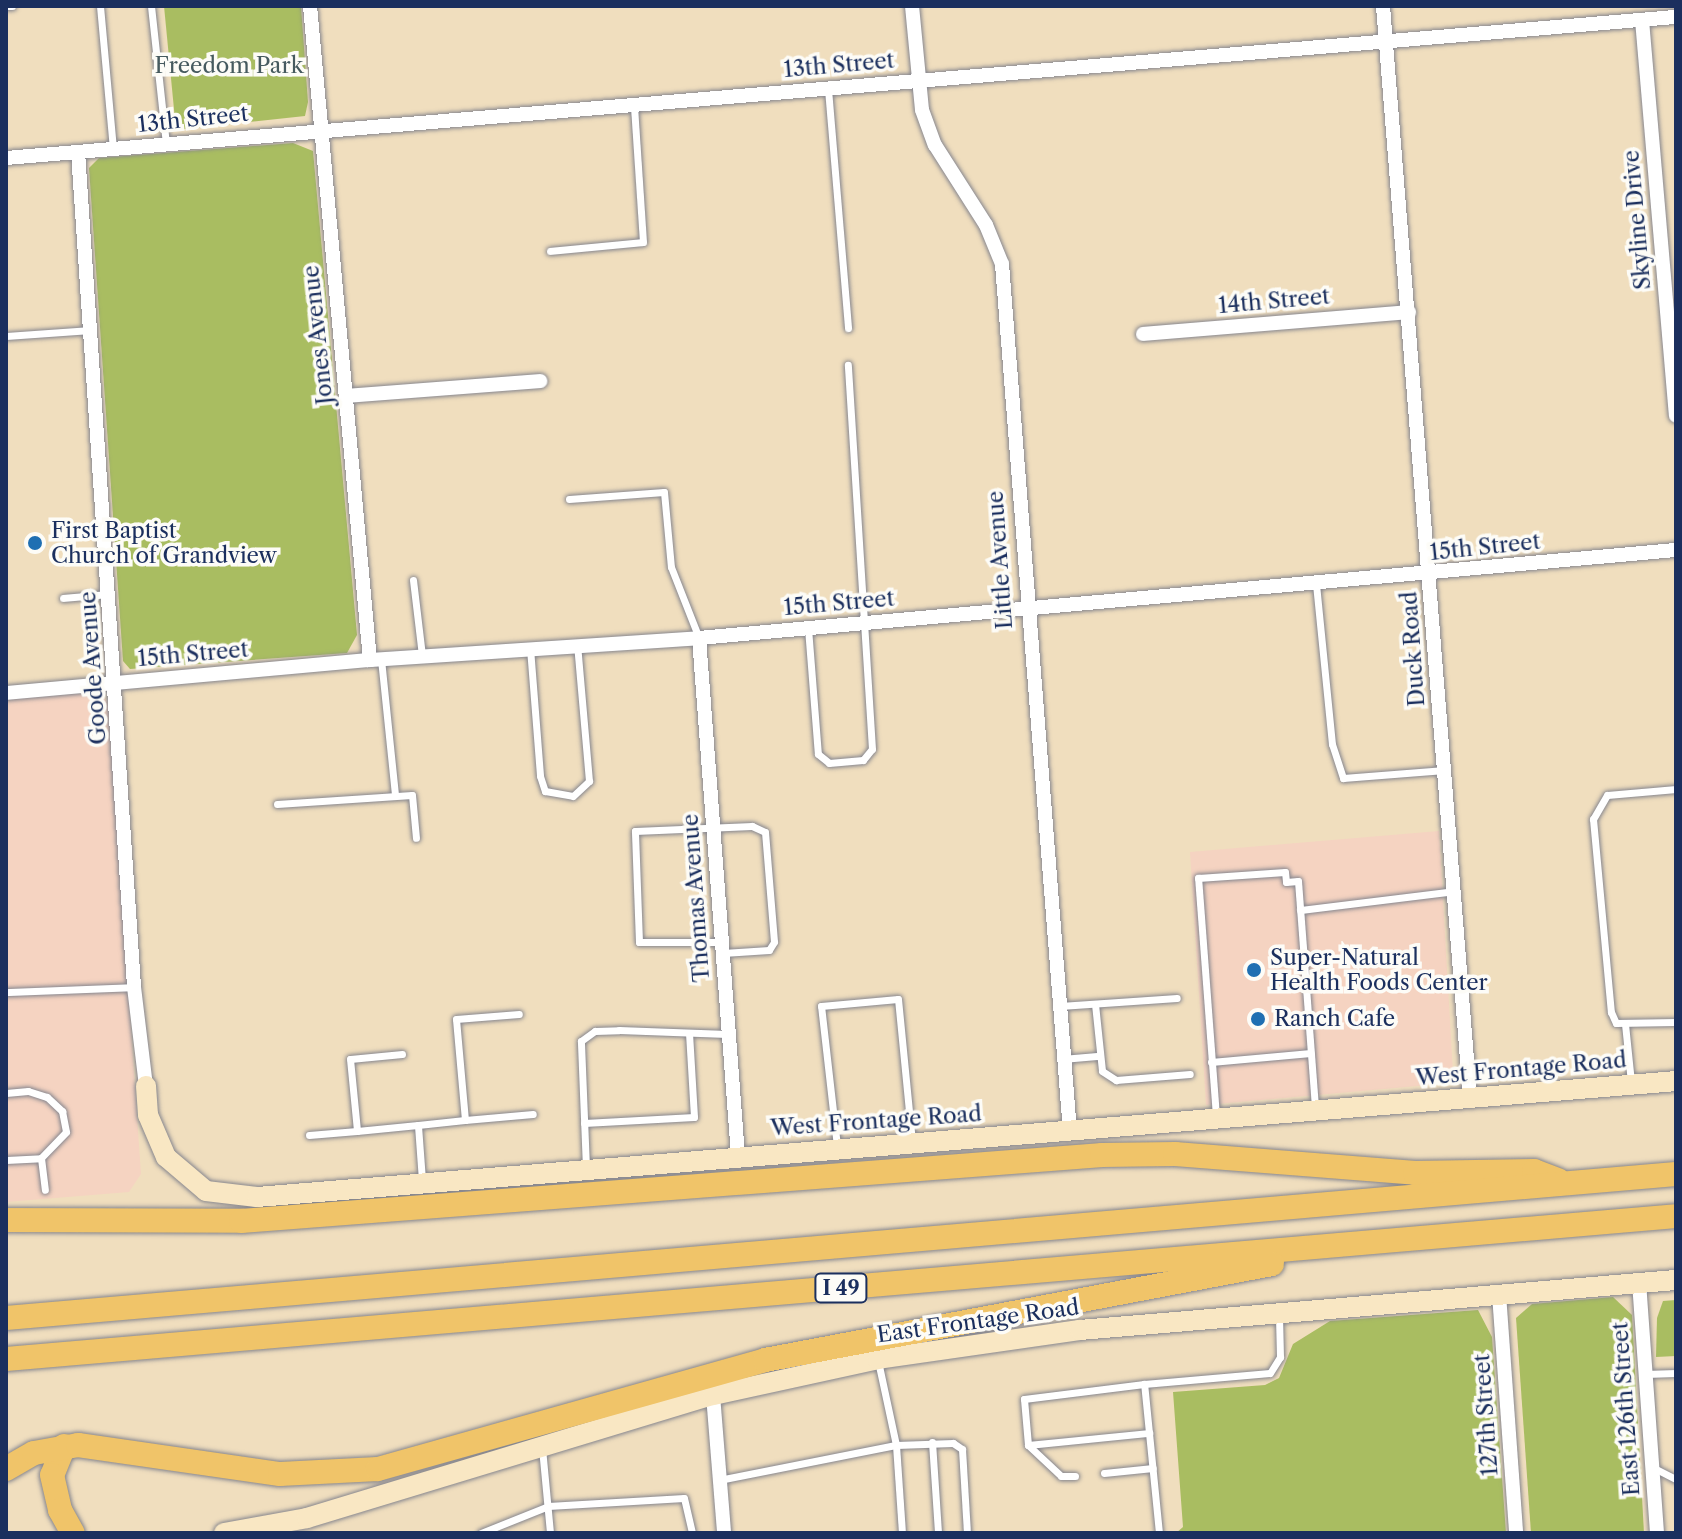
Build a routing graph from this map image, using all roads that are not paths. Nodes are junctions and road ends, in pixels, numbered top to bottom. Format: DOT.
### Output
graph roads {
  1 [pos="6,6"];
  2 [pos="12,6"];
  3 [pos="100,6"];
  4 [pos="151,6"];
  5 [pos="310,6"];
  6 [pos="912,6"];
  7 [pos="1383,6"];
  8 [pos="1676,17"];
  9 [pos="1642,20"];
  10 [pos="1386,41"];
  11 [pos="918,81"];
  12 [pos="828,89"];
  13 [pos="634,104"];
  14 [pos="320,129"];
  15 [pos="166,144"];
  16 [pos="113,149"];
  17 [pos="78,152"];
  18 [pos="6,158"];
  19 [pos="550,251"];
  20 [pos="1409,312"];
  21 [pos="848,328"];
  22 [pos="91,330"];
  23 [pos="1143,334"];
  24 [pos="6,336"];
  25 [pos="848,365"];
  26 [pos="540,381"];
  27 [pos="346,396"];
  28 [pos="1676,416"];
  29 [pos="569,499"];
  30 [pos="1676,550"];
  31 [pos="1430,574"];
  32 [pos="413,580"];
  33 [pos="1316,584"];
  34 [pos="110,594"];
  35 [pos="63,598"];
  36 [pos="1025,609"];
  37 [pos="866,623"];
  38 [pos="808,628"];
  39 [pos="699,638"];
  40 [pos="577,645"];
  41 [pos="530,648"];
  42 [pos="422,656"];
  43 [pos="375,659"];
  44 [pos="116,684"];
  45 [pos="6,693"];
  46 [pos="1445,770"];
  47 [pos="1676,789"];
  48 [pos="395,795"];
  49 [pos="277,804"];
  50 [pos="712,826"];
  51 [pos="416,838"];
  52 [pos="1454,891"];
  53 [pos="1300,910"];
  54 [pos="721,947"];
  55 [pos="134,987"];
  56 [pos="6,992"];
  57 [pos="1177,998"];
  58 [pos="1095,1004"];
  59 [pos="1058,1007"];
  60 [pos="519,1014"];
  61 [pos="1676,1022"];
  62 [pos="1625,1024"];
  63 [pos="689,1034"];
  64 [pos="727,1034"];
  65 [pos="1311,1053"];
  66 [pos="402,1054"];
  67 [pos="1100,1056"];
  68 [pos="1062,1059"];
  69 [pos="1211,1062"];
  70 [pos="1190,1074"];
  71 [pos="1676,1081"];
  72 [pos="1631,1084"];
  73 [pos="146,1086"];
  74 [pos="6,1093"];
  75 [pos="1470,1097"];
  76 [pos="1315,1110"];
  77 [pos="533,1114"];
  78 [pos="1216,1119"];
  79 [pos="465,1120"];
  80 [pos="584,1123"];
  81 [pos="418,1125"];
  82 [pos="357,1131"];
  83 [pos="1070,1131"];
  84 [pos="309,1135"];
  85 [pos="912,1141"];
  86 [pos="837,1149"];
  87 [pos="738,1155"];
  88 [pos="41,1158"];
  89 [pos="6,1160"];
  90 [pos="586,1168"];
  91 [pos="1676,1174"];
  92 [pos="422,1182"];
  93 [pos="1568,1184"];
  94 [pos="45,1190"];
  95 [pos="1676,1216"];
  96 [pos="6,1220"];
  97 [pos="1343,1244"];
  98 [pos="1676,1280"];
  99 [pos="1639,1282"];
  100 [pos="1499,1294"];
  101 [pos="1279,1313"];
  102 [pos="6,1318"];
  103 [pos="6,1359"];
  104 [pos="878,1359"];
  105 [pos="1676,1373"];
  106 [pos="1645,1374"];
  107 [pos="1144,1384"];
  108 [pos="713,1395"];
  109 [pos="1149,1433"];
  110 [pos="932,1442"];
  111 [pos="542,1445"];
  112 [pos="896,1445"];
  113 [pos="1028,1445"];
  114 [pos="64,1446"];
  115 [pos="1652,1467"];
  116 [pos="1153,1468"];
  117 [pos="6,1469"];
  118 [pos="1104,1473"];
  119 [pos="1075,1476"];
  120 [pos="1676,1479"];
  121 [pos="719,1480"];
  122 [pos="548,1506"];
  123 [pos="307,1518"];
  124 [pos="73,1533"];
  125 [pos="224,1533"];
  126 [pos="276,1533"];
  127 [pos="481,1533"];
  128 [pos="550,1533"];
  129 [pos="692,1533"];
  130 [pos="724,1533"];
  131 [pos="902,1533"];
  132 [pos="938,1533"];
  133 [pos="967,1533"];
  134 [pos="1159,1533"];
  135 [pos="1516,1533"];
  136 [pos="1657,1533"];
  1 -- 2 [label="lane"];
  3 -- 16 [label="lane"];
  4 -- 15 [label="lane"];
  5 -- 14 [label="street, Jones Avenue"];
  6 -- 11 [label="street, Little Avenue"];
  7 -- 10 [label="street, Duck Road"];
  8 -- 9 [label="street, 13th Street"];
  9 -- 10 [label="street, 13th Street"];
  9 -- 28 [label="street, Skyline Drive"];
  10 -- 11 [label="street, 13th Street"];
  10 -- 20 [label="street, Duck Road"];
  11 -- 12 [label="street, 13th Street"];
  11 -- 36 [label="street, Little Avenue"];
  12 -- 13 [label="street, 13th Street"];
  12 -- 21 [label="lane"];
  13 -- 14 [label="street, 13th Street"];
  13 -- 19 [label="lane"];
  14 -- 15 [label="street, 13th Street"];
  14 -- 27 [label="street, Jones Avenue"];
  15 -- 16 [label="street, 13th Street"];
  16 -- 17 [label="street, 13th Street"];
  17 -- 18 [label="street, 13th Street"];
  17 -- 22 [label="street, Goode Avenue"];
  20 -- 23 [label="street, 14th Street"];
  20 -- 31 [label="street, Duck Road"];
  22 -- 24 [label="lane"];
  22 -- 34 [label="street, Goode Avenue"];
  25 -- 37 [label="lane"];
  26 -- 27 [label="street"];
  27 -- 43 [label="street, Jones Avenue"];
  29 -- 39 [label="lane"];
  30 -- 31 [label="street, 15th Street"];
  31 -- 33 [label="street, 15th Street"];
  31 -- 46 [label="street, Duck Road"];
  32 -- 42 [label="lane"];
  33 -- 36 [label="street, 15th Street"];
  33 -- 46 [label="lane"];
  34 -- 35 [label="lane"];
  34 -- 44 [label="street, Goode Avenue"];
  36 -- 37 [label="street, 15th Street"];
  36 -- 59 [label="street, Little Avenue"];
  37 -- 38 [label="street, 15th Street"];
  37 -- 38 [label="lane"];
  38 -- 39 [label="street, 15th Street"];
  39 -- 40 [label="street, 15th Street"];
  39 -- 50 [label="street, Thomas Avenue"];
  40 -- 41 [label="street, 15th Street"];
  40 -- 41 [label="lane"];
  41 -- 42 [label="street, 15th Street"];
  42 -- 43 [label="street, 15th Street"];
  43 -- 44 [label="street, 15th Street"];
  43 -- 48 [label="lane"];
  44 -- 45 [label="street, 15th Street"];
  44 -- 55 [label="street, Goode Avenue"];
  46 -- 52 [label="street, Duck Road"];
  47 -- 62 [label="lane"];
  48 -- 49 [label="lane"];
  48 -- 51 [label="lane"];
  50 -- 54 [label="street, Thomas Avenue"];
  50 -- 54 [label="lane"];
  50 -- 54 [label="lane"];
  52 -- 53 [label="lane"];
  52 -- 75 [label="street, Duck Road"];
  53 -- 65 [label="lane"];
  53 -- 69 [label="lane"];
  54 -- 64 [label="street, Thomas Avenue"];
  55 -- 56 [label="lane"];
  55 -- 73 [label="street, Goode Avenue"];
  57 -- 58 [label="lane"];
  58 -- 59 [label="lane"];
  58 -- 67 [label="lane"];
  59 -- 68 [label="street, Little Avenue"];
  60 -- 79 [label="lane"];
  61 -- 62 [label="lane"];
  62 -- 72 [label="lane"];
  63 -- 64 [label="lane"];
  63 -- 80 [label="lane"];
  63 -- 80 [label="lane"];
  64 -- 87 [label="street, Thomas Avenue"];
  65 -- 69 [label="lane"];
  65 -- 76 [label="lane"];
  66 -- 82 [label="lane"];
  67 -- 68 [label="lane"];
  67 -- 70 [label="lane"];
  68 -- 83 [label="street, Little Avenue"];
  69 -- 78 [label="lane"];
  71 -- 72 [label="street, West Frontage Road"];
  72 -- 75 [label="street, West Frontage Road"];
  73 -- 92 [label="street, West Frontage Road"];
  74 -- 88 [label="lane"];
  75 -- 76 [label="street, West Frontage Road"];
  76 -- 78 [label="street, West Frontage Road"];
  77 -- 79 [label="lane"];
  78 -- 83 [label="street, West Frontage Road"];
  79 -- 81 [label="lane"];
  80 -- 90 [label="lane"];
  81 -- 82 [label="lane"];
  81 -- 92 [label="lane"];
  82 -- 84 [label="lane"];
  83 -- 85 [label="street, West Frontage Road"];
  85 -- 86 [label="street, West Frontage Road"];
  85 -- 86 [label="lane"];
  86 -- 87 [label="street, West Frontage Road"];
  87 -- 90 [label="street, West Frontage Road"];
  88 -- 89 [label="lane"];
  88 -- 94 [label="lane"];
  90 -- 92 [label="street, West Frontage Road"];
  91 -- 93 [label="highway, I 49"];
  93 -- 96 [label="highway"];
  93 -- 102 [label="highway, I 49"];
  95 -- 97 [label="highway, I 49"];
  97 -- 103 [label="highway, I 49"];
  97 -- 114 [label="highway"];
  98 -- 99 [label="street, East Frontage Road"];
  99 -- 100 [label="street, East Frontage Road"];
  99 -- 106 [label="street, East 126th Street"];
  100 -- 101 [label="street, East Frontage Road"];
  100 -- 135 [label="street, 127th Street"];
  101 -- 104 [label="street, East Frontage Road"];
  101 -- 107 [label="lane"];
  104 -- 108 [label="street, East Frontage Road"];
  104 -- 112 [label="lane"];
  105 -- 106 [label="lane"];
  106 -- 115 [label="street, East 126th Street"];
  107 -- 109 [label="lane"];
  107 -- 113 [label="lane"];
  108 -- 111 [label="street, East Frontage Road"];
  108 -- 121 [label="street"];
  109 -- 113 [label="lane"];
  109 -- 116 [label="lane"];
  110 -- 112 [label="lane"];
  110 -- 132 [label="lane"];
  110 -- 133 [label="lane"];
  111 -- 122 [label="lane"];
  111 -- 123 [label="street, East Frontage Road"];
  112 -- 121 [label="lane"];
  112 -- 131 [label="lane"];
  113 -- 119 [label="lane"];
  114 -- 117 [label="highway"];
  114 -- 124 [label="highway"];
  115 -- 120 [label="lane"];
  115 -- 136 [label="street, East 126th Street"];
  116 -- 118 [label="lane"];
  116 -- 134 [label="lane"];
  121 -- 130 [label="street"];
  122 -- 127 [label="lane"];
  122 -- 128 [label="lane"];
  122 -- 129 [label="lane"];
  123 -- 125 [label="street, East Frontage Road"];
  123 -- 126 [label="street, East Frontage Road"];
}
